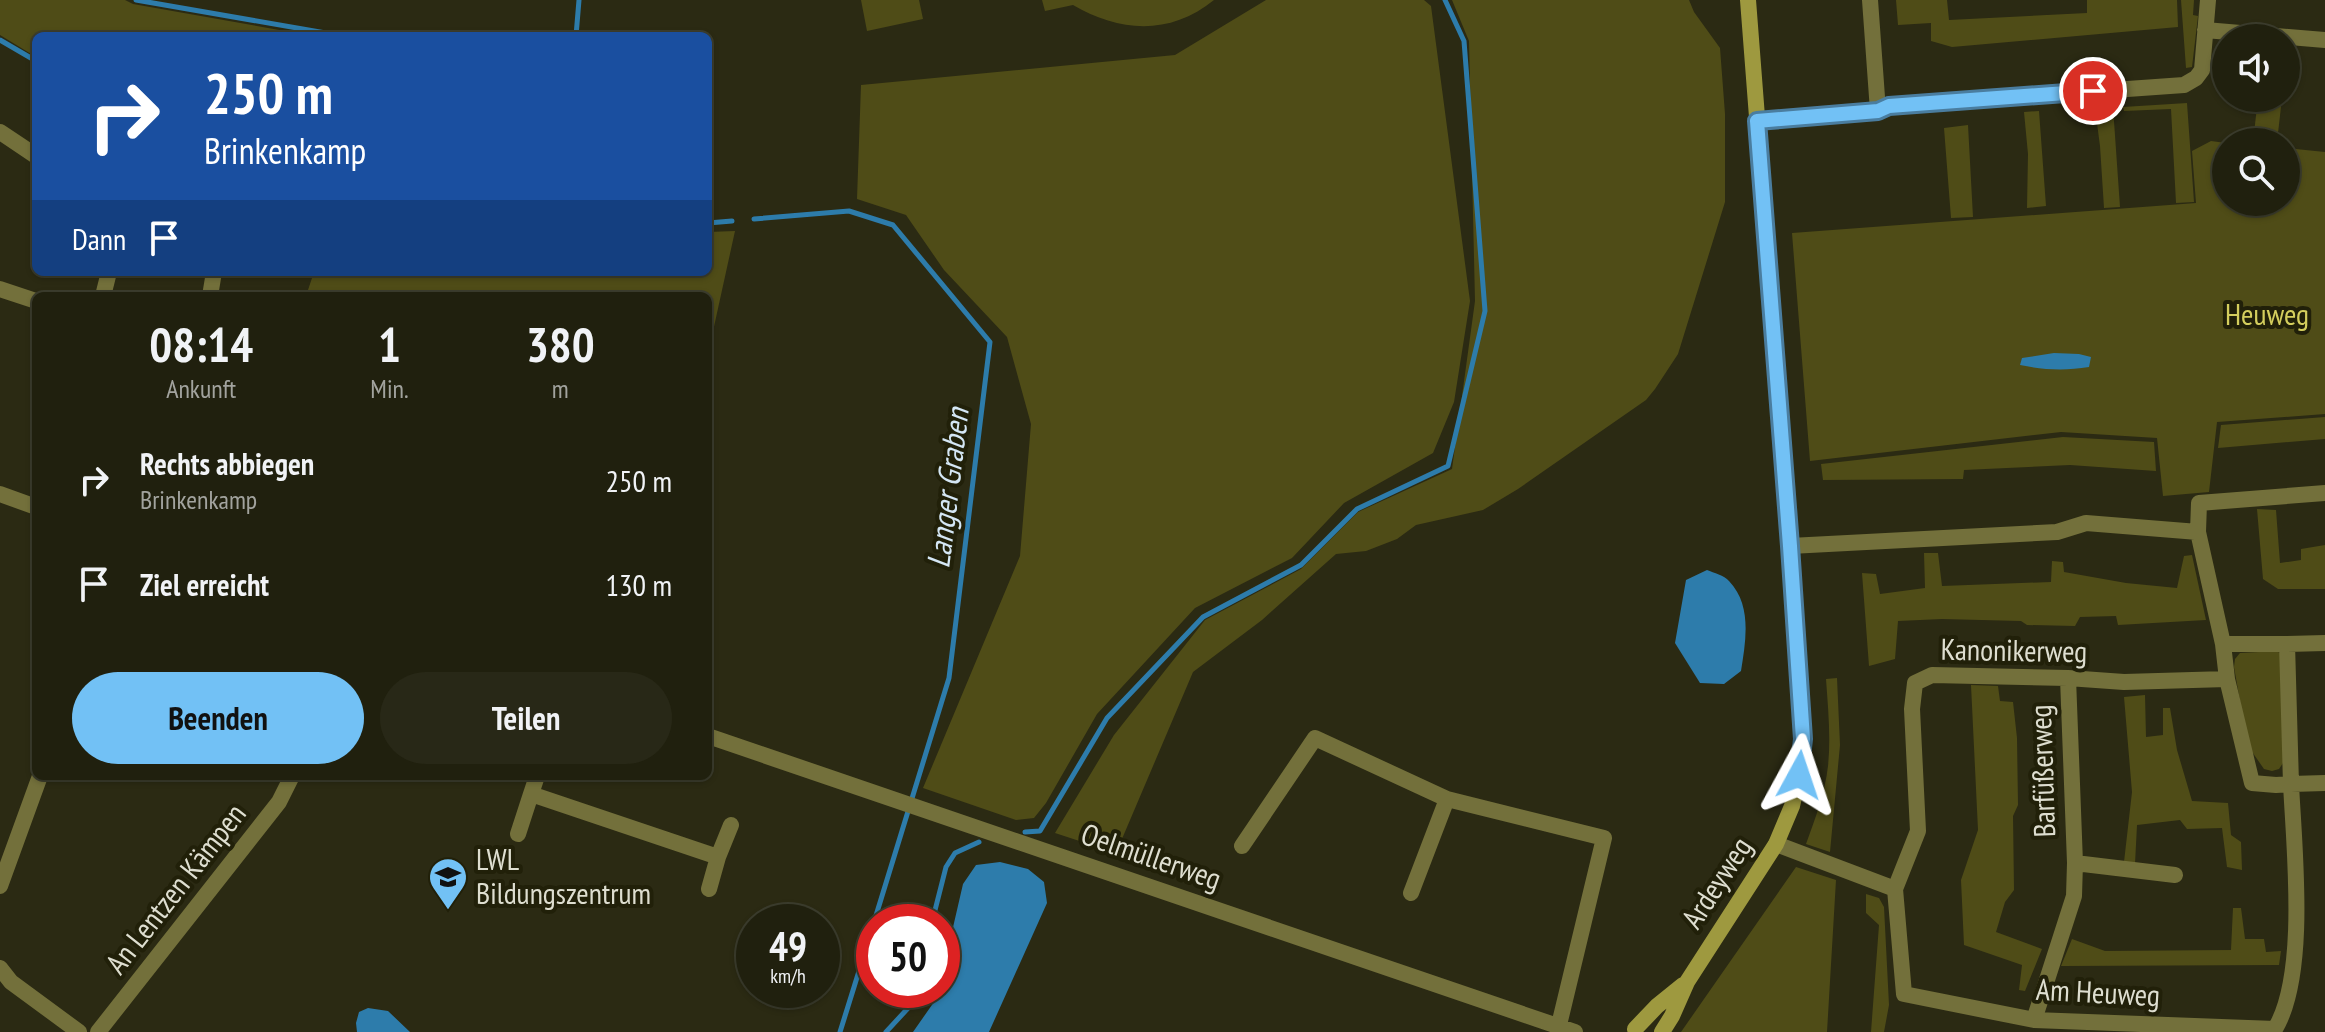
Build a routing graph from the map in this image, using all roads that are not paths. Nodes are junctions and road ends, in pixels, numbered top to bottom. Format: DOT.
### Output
graph roads {
  1 [pos="1748,0"];
  2 [pos="1870,0"];
  3 [pos="2208,0"];
  4 [pos="2205,30"];
  5 [pos="2325,40"];
  6 [pos="1878,111"];
  7 [pos="1757,121"];
  8 [pos="0,132"];
  9 [pos="32,153"];
  10 [pos="0,289"];
  11 [pos="32,300"];
  12 [pos="2325,493"];
  13 [pos="0,494"];
  14 [pos="32,506"];
  15 [pos="2198,532"];
  16 [pos="1790,546"];
  17 [pos="2325,643"];
  18 [pos="2223,644"];
  19 [pos="2287,644"];
  20 [pos="2068,678"];
  21 [pos="2227,679"];
  22 [pos="712,737"];
  23 [pos="39,780"];
  24 [pos="290,780"];
  25 [pos="536,780"];
  26 [pos="2325,783"];
  27 [pos="2291,784"];
  28 [pos="531,794"];
  29 [pos="1447,799"];
  30 [pos="731,825"];
  31 [pos="518,834"];
  32 [pos="1776,844"];
  33 [pos="1242,846"];
  34 [pos="718,857"];
  35 [pos="2075,863"];
  36 [pos="2175,875"];
  37 [pos="0,886"];
  38 [pos="709,889"];
  39 [pos="1895,889"];
  40 [pos="1411,893"];
  41 [pos="0,968"];
  42 [pos="1687,982"];
  43 [pos="2034,1020"];
  44 [pos="1567,1029"];
  45 [pos="2276,1030"];
  46 [pos="1636,1031"];
  47 [pos="79,1032"];
  48 [pos="98,1032"];
  49 [pos="1662,1032"];
  1 -- 7 [label="main road, Ardeyweg"];
  2 -- 6 [label="street"];
  3 -- 4 [label="street"];
  4 -- 5 [label="street"];
  4 -- 6 [label="street"];
  6 -- 7 [label="street"];
  7 -- 16 [label="main road, Ardeyweg"];
  8 -- 9 [label="street"];
  10 -- 11 [label="street"];
  12 -- 15 [label="street"];
  13 -- 14 [label="street"];
  15 -- 16 [label="street"];
  15 -- 18 [label="street"];
  16 -- 32 [label="main road, Ardeyweg"];
  17 -- 19 [label="street"];
  18 -- 19 [label="street"];
  18 -- 21 [label="street"];
  19 -- 27 [label="street, Am Heuweg"];
  20 -- 21 [label="street, Kanonikerweg"];
  20 -- 35 [label="street, Barfüßerweg"];
  20 -- 39 [label="street, Kanonikerweg"];
  21 -- 27 [label="street"];
  22 -- 44 [label="street, Oelmüllerweg"];
  23 -- 37 [label="street"];
  24 -- 48 [label="street, An Lentzen Kämpen"];
  25 -- 28 [label="street"];
  26 -- 27 [label="street"];
  27 -- 45 [label="street, Am Heuweg"];
  28 -- 31 [label="street"];
  28 -- 34 [label="street"];
  29 -- 33 [label="street"];
  29 -- 40 [label="street"];
  29 -- 44 [label="street"];
  30 -- 34 [label="street"];
  32 -- 39 [label="street"];
  32 -- 42 [label="main road, Ardeyweg"];
  34 -- 38 [label="street"];
  35 -- 36 [label="street, Barfüßerweg"];
  35 -- 43 [label="street, Barfüßerweg"];
  39 -- 43 [label="street, Am Heuweg"];
  41 -- 47 [label="street"];
  42 -- 46 [label="main road, Ardeyweg"];
  42 -- 49 [label="main road, Ardeyweg"];
  43 -- 45 [label="street, Am Heuweg"];
}
